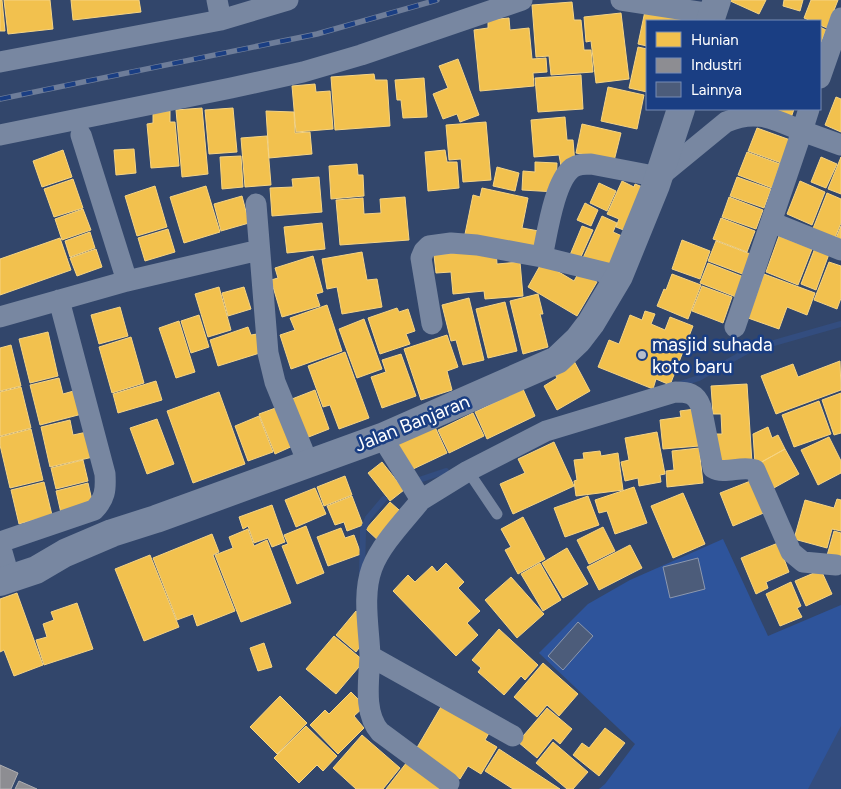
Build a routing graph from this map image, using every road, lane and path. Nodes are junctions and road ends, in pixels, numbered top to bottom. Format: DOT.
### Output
graph roads {
  1 [pos="288,0"];
  2 [pos="522,0"];
  3 [pos="622,0"];
  4 [pos="219,10"];
  5 [pos="713,12"];
  6 [pos="841,18"];
  7 [pos="837,40"];
  8 [pos="0,62"];
  9 [pos="821,76"];
  10 [pos="681,110"];
  11 [pos="810,110"];
  12 [pos="802,131"];
  13 [pos="0,135"];
  14 [pos="81,135"];
  15 [pos="841,145"];
  16 [pos="659,177"];
  17 [pos="256,204"];
  18 [pos="771,222"];
  19 [pos="259,250"];
  20 [pos="841,250"];
  21 [pos="542,257"];
  22 [pos="619,276"];
  23 [pos="127,281"];
  24 [pos="60,300"];
  25 [pos="0,317"];
  26 [pos="432,324"];
  27 [pos="735,327"];
  28 [pos="386,445"];
  29 [pos="308,463"];
  30 [pos="468,471"];
  31 [pos="417,493"];
  32 [pos="497,514"];
  33 [pos="0,544"];
  34 [pos="836,565"];
  35 [pos="5,581"];
  36 [pos="370,656"];
  37 [pos="513,736"];
  38 [pos="449,783"];
  1 -- 4 [label="street"];
  2 -- 13 [label="street"];
  3 -- 5 [label="street"];
  4 -- 8 [label="street"];
  6 -- 7 [label="street"];
  7 -- 9 [label="street"];
  10 -- 16 [label="street, Jalan Banjaran"];
  11 -- 12 [label="street"];
  12 -- 15 [label="street"];
  12 -- 16 [label="street"];
  12 -- 18 [label="street"];
  14 -- 23 [label="street"];
  16 -- 21 [label="street"];
  16 -- 22 [label="street, Jalan Banjaran"];
  17 -- 19 [label="street"];
  18 -- 20 [label="street"];
  18 -- 27 [label="street"];
  19 -- 23 [label="street"];
  19 -- 29 [label="street"];
  21 -- 22 [label="street"];
  21 -- 26 [label="street"];
  22 -- 28 [label="street, Jalan Banjaran"];
  23 -- 24 [label="street"];
  24 -- 25 [label="street"];
  24 -- 33 [label="street"];
  28 -- 29 [label="street, Jalan Banjaran"];
  28 -- 31 [label="street"];
  29 -- 35 [label="street, Jalan Banjaran"];
  30 -- 31 [label="street"];
  30 -- 32 [label="lane"];
  30 -- 34 [label="street"];
  31 -- 36 [label="street"];
  33 -- 35 [label="street"];
  36 -- 37 [label="street"];
  36 -- 38 [label="street"];
}
